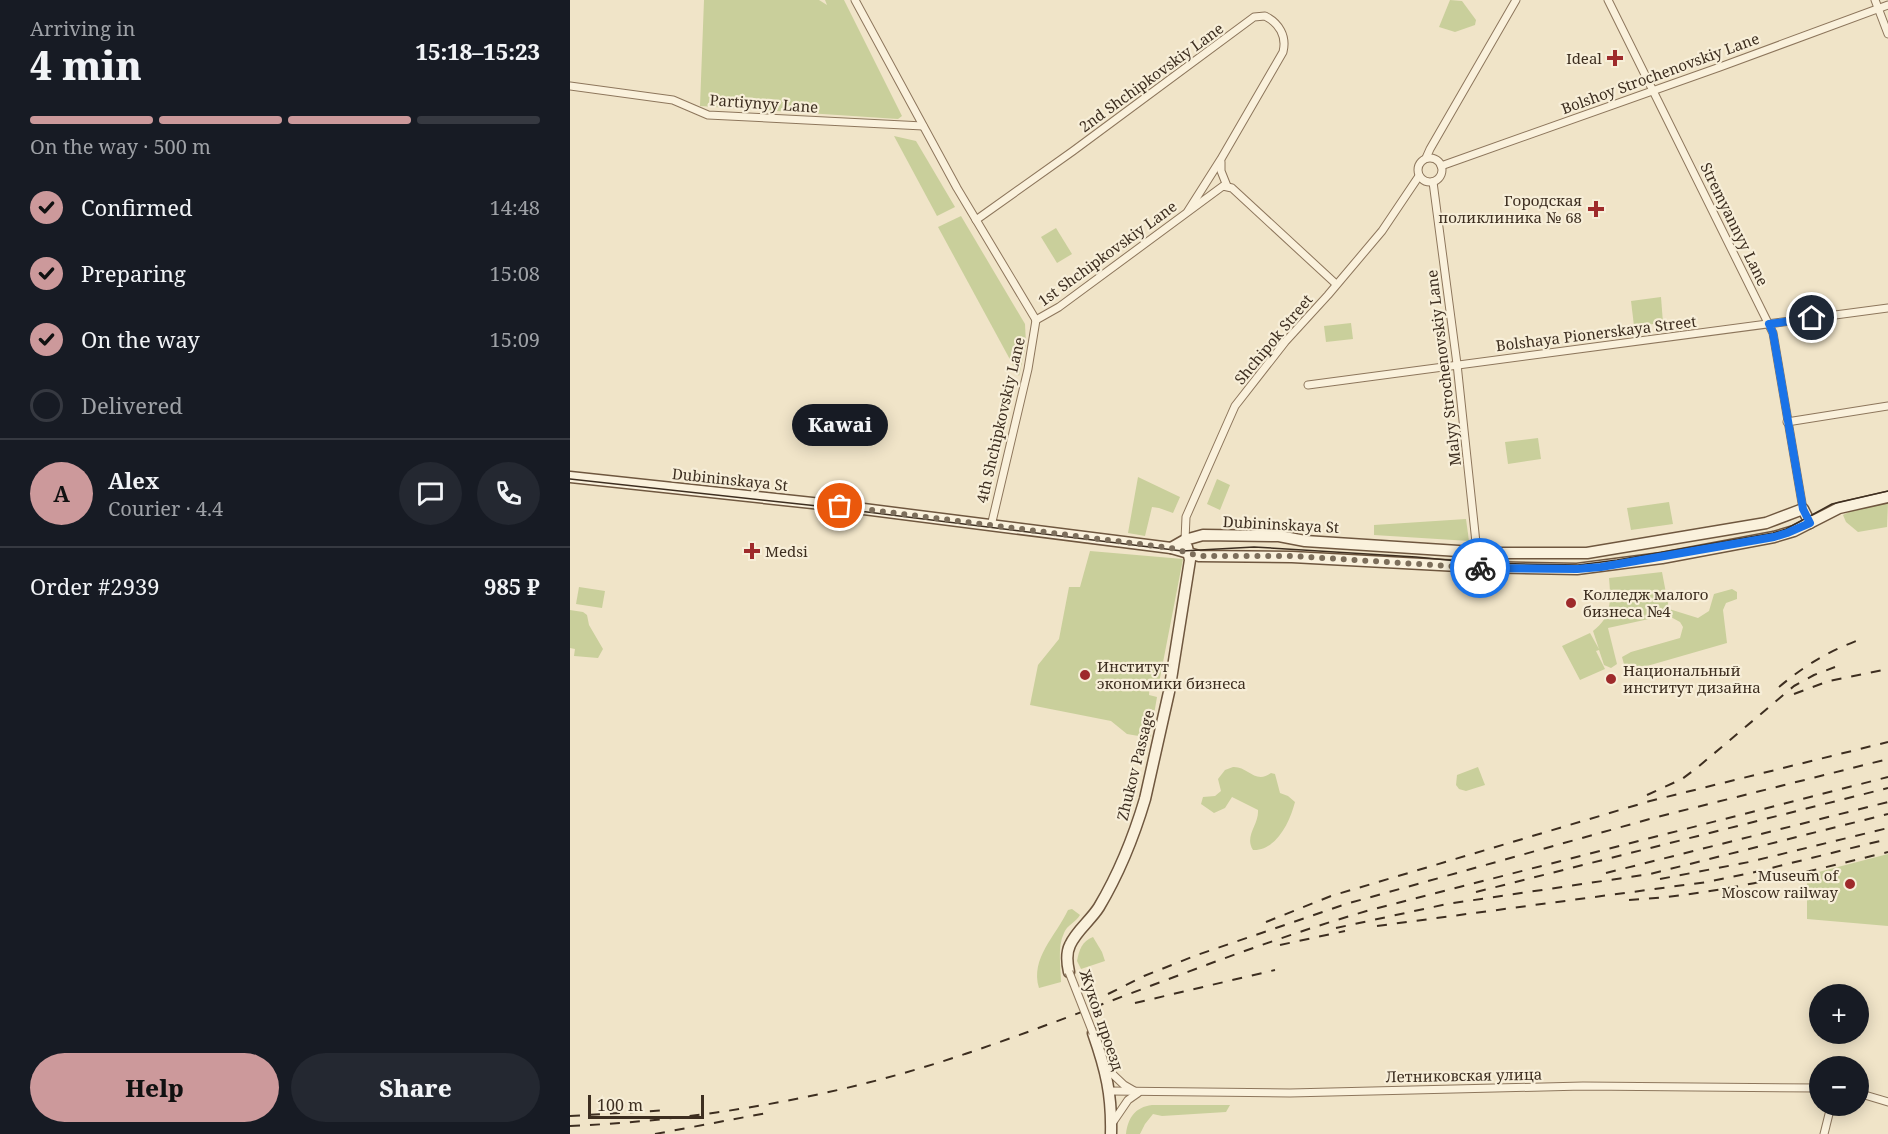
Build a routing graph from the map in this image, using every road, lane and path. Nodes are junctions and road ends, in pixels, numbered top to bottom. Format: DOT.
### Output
graph roads {
  1 [pos="855,0"];
  2 [pos="1516,0"];
  3 [pos="1608,0"];
  4 [pos="1875,0"];
  5 [pos="1888,5"];
  6 [pos="1878,8"];
  7 [pos="1888,34"];
  8 [pos="570,86"];
  9 [pos="1654,91"];
  10 [pos="923,126"];
  11 [pos="1426,158"];
  12 [pos="1221,159"];
  13 [pos="1441,166"];
  14 [pos="1419,176"];
  15 [pos="1433,182"];
  16 [pos="1227,186"];
  17 [pos="1188,211"];
  18 [pos="976,220"];
  19 [pos="1336,284"];
  20 [pos="1888,308"];
  21 [pos="1036,320"];
  22 [pos="1769,324"];
  23 [pos="1456,364"];
  24 [pos="1308,385"];
  25 [pos="1888,406"];
  26 [pos="1787,422"];
  27 [pos="570,477"];
  28 [pos="1888,497"];
  29 [pos="1803,509"];
  30 [pos="1810,523"];
  31 [pos="991,526"];
  32 [pos="1185,540"];
  33 [pos="1171,548"];
  34 [pos="1477,552"];
  35 [pos="1190,557"];
  36 [pos="1069,972"];
  37 [pos="1093,1033"];
  38 [pos="1105,1067"];
  39 [pos="1809,1088"];
  40 [pos="1110,1091"];
  41 [pos="1138,1093"];
  42 [pos="1869,1096"];
  43 [pos="1888,1102"];
  44 [pos="1828,1116"];
  45 [pos="1111,1130"];
  46 [pos="1824,1134"];
  1 -- 10 [label="street, 1st Shchipkovskiy Lane"];
  2 -- 11 [label="street"];
  3 -- 9 [label="street, Stremyannyy Lane"];
  4 -- 6 [label="street"];
  5 -- 6 [label="street, Bolshoy Strochenovskiy Lane"];
  6 -- 7 [label="street"];
  6 -- 9 [label="street, Bolshoy Strochenovskiy Lane"];
  8 -- 10 [label="street, Partiynyy Lane"];
  9 -- 13 [label="street, Bolshoy Strochenovskiy Lane"];
  9 -- 22 [label="street, Stremyannyy Lane"];
  10 -- 18 [label="street, 1st Shchipkovskiy Lane"];
  11 -- 13 [label="street"];
  11 -- 14 [label="street"];
  12 -- 16 [label="street"];
  12 -- 17 [label="street, 2nd Shchipkovskiy Lane"];
  12 -- 18 [label="street, 2nd Shchipkovskiy Lane"];
  13 -- 15 [label="street"];
  14 -- 15 [label="street"];
  14 -- 19 [label="street, Shchipok Street"];
  15 -- 23 [label="street, Malyy Strochenovskiy Lane"];
  16 -- 17 [label="street, 1st Shchipkovskiy Lane"];
  16 -- 19 [label="street"];
  17 -- 21 [label="street, 1st Shchipkovskiy Lane"];
  18 -- 21 [label="street, 1st Shchipkovskiy Lane"];
  19 -- 32 [label="street, Shchipok Street"];
  20 -- 22 [label="street, Bolshaya Pionerskaya Street"];
  21 -- 31 [label="street, 4th Shchipkovskiy Lane"];
  22 -- 23 [label="street, Bolshaya Pionerskaya Street"];
  22 -- 26 [label="street, Stremyannyy Lane"];
  23 -- 24 [label="street, Bolshaya Pionerskaya Street"];
  23 -- 34 [label="street, Malyy Strochenovskiy Lane"];
  25 -- 26 [label="street"];
  26 -- 29 [label="street, Stremyannyy Lane"];
  27 -- 31 [label="main road, Dubininskaya St"];
  28 -- 30 [label="main road"];
  29 -- 30 [label="main road"];
  29 -- 34 [label="main road, Dubininskaya St"];
  30 -- 35 [label="main road"];
  31 -- 33 [label="main road, Dubininskaya St"];
  32 -- 33 [label="main road, Dubininskaya St"];
  32 -- 34 [label="main road, Dubininskaya St"];
  32 -- 35 [label="main road"];
  33 -- 35 [label="main road"];
  35 -- 36 [label="main road, Жуков проезд"];
  36 -- 37 [label="street, Жуков проезд, bridge"];
  37 -- 38 [label="main road, Жуков проезд"];
  38 -- 40 [label="main road, Жуков проезд"];
  38 -- 41 [label="street"];
  39 -- 41 [label="street, Летниковская улица"];
  40 -- 41 [label="street, Летниковская улица"];
  40 -- 45 [label="main road, Жуков проезд"];
  41 -- 45 [label="street"];
  42 -- 43 [label="street"];
  44 -- 46 [label="street"];
}
